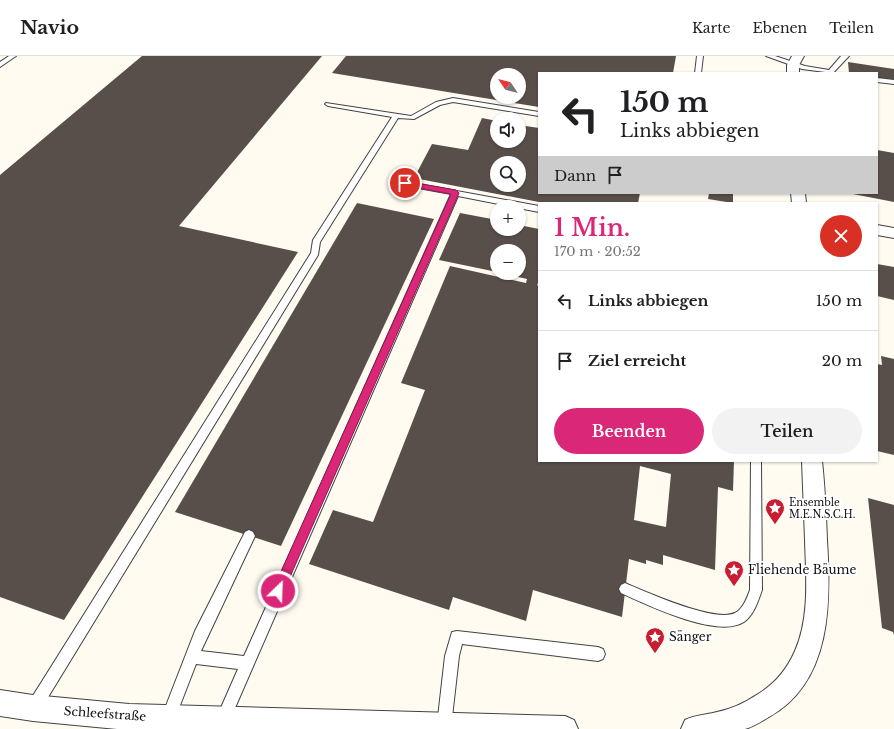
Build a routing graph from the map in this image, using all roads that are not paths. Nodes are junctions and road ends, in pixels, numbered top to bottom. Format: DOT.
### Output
graph roads {
  1 [pos="13,56"];
  2 [pos="700,56"];
  3 [pos="770,56"];
  4 [pos="846,56"];
  5 [pos="0,65"];
  6 [pos="795,65"];
  7 [pos="698,72"];
  8 [pos="833,72"];
  9 [pos="878,80"];
  10 [pos="894,82"];
  11 [pos="328,104"];
  12 [pos="538,114"];
  13 [pos="396,116"];
  14 [pos="405,183"];
  15 [pos="456,193"];
  16 [pos="538,209"];
  17 [pos="878,230"];
  18 [pos="894,233"];
  19 [pos="756,462"];
  20 [pos="812,462"];
  21 [pos="249,536"];
  22 [pos="625,589"];
  23 [pos="598,654"];
  24 [pos="192,657"];
  25 [pos="246,663"];
  26 [pos="0,703"];
  27 [pos="33,708"];
  28 [pos="169,718"];
  29 [pos="106,722"];
  30 [pos="214,723"];
  31 [pos="444,726"];
  32 [pos="565,729"];
  33 [pos="694,729"];
  1 -- 5 [label="lane"];
  2 -- 7 [label="lane"];
  3 -- 6 [label="lane"];
  4 -- 8 [label="lane"];
  6 -- 8 [label="lane"];
  9 -- 10 [label="lane"];
  11 -- 13 [label="lane"];
  12 -- 13 [label="lane"];
  13 -- 27 [label="lane"];
  14 -- 15 [label="lane"];
  15 -- 16 [label="lane"];
  15 -- 25 [label="lane"];
  17 -- 18 [label="street"];
  19 -- 22 [label="lane"];
  20 -- 33 [label="street"];
  21 -- 24 [label="lane"];
  23 -- 31 [label="lane"];
  24 -- 25 [label="lane"];
  24 -- 28 [label="lane"];
  25 -- 30 [label="lane"];
  26 -- 27 [label="street, Schleefstraße"];
  27 -- 29 [label="street, Schleefstraße"];
  28 -- 29 [label="street, Schleefstraße"];
  28 -- 30 [label="street, Schleefstraße"];
  30 -- 31 [label="street, Schleefstraße"];
  31 -- 32 [label="street, Schleefstraße"];
}
